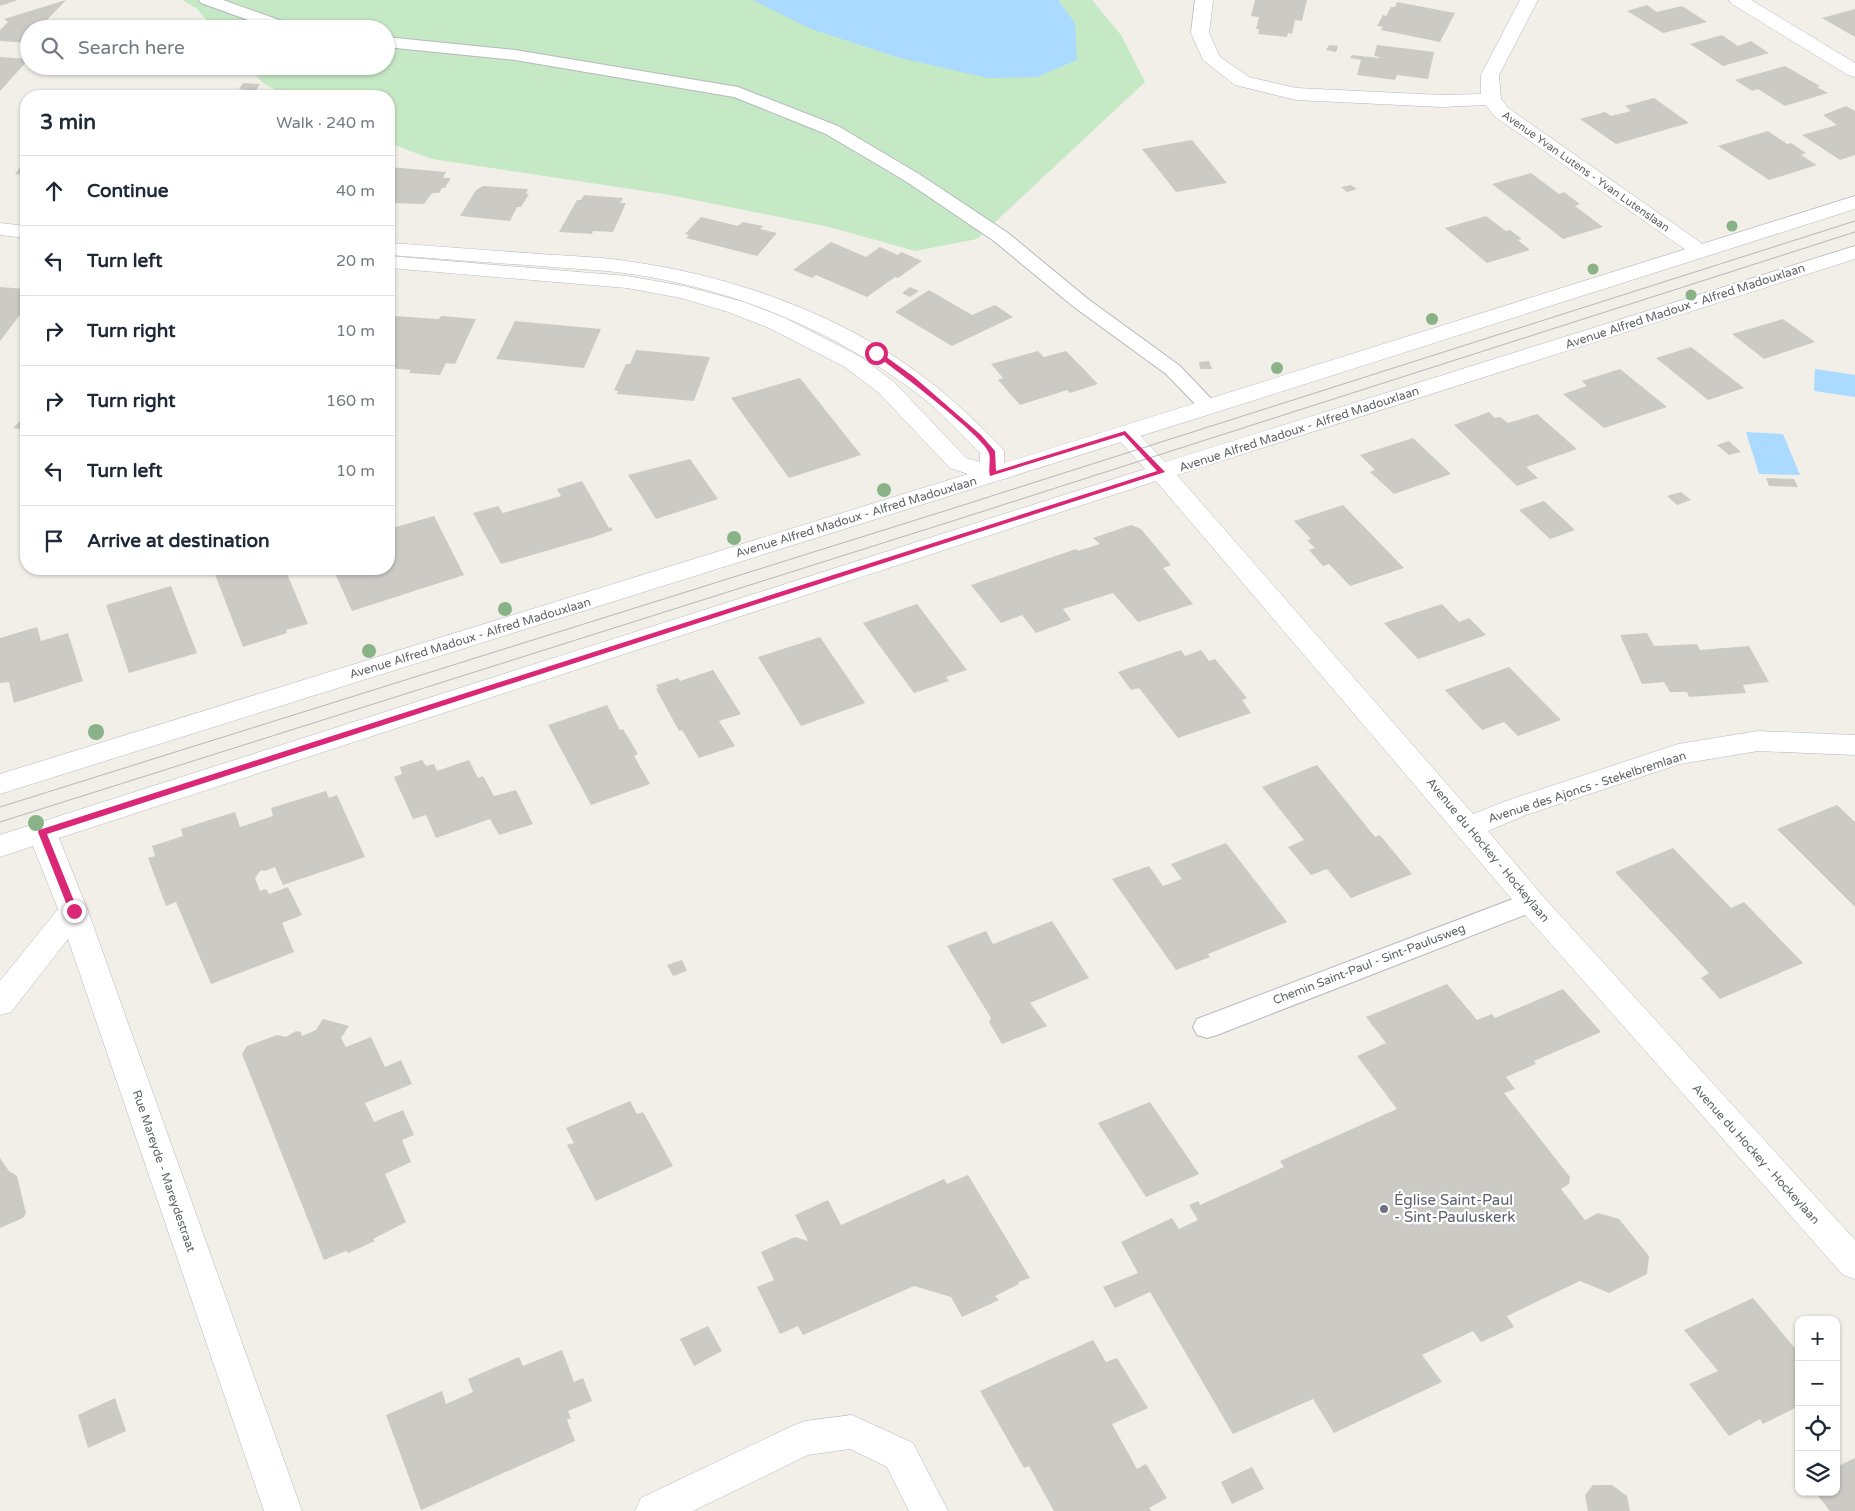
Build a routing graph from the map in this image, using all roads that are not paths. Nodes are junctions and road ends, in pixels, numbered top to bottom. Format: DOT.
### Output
graph roads {
  1 [pos="207,0"];
  2 [pos="1204,0"];
  3 [pos="1529,0"];
  4 [pos="1738,0"];
  5 [pos="264,20"];
  6 [pos="395,43"];
  7 [pos="1855,71"];
  8 [pos="1491,99"];
  9 [pos="1855,202"];
  10 [pos="0,217"];
  11 [pos="20,219"];
  12 [pos="0,230"];
  13 [pos="20,232"];
  14 [pos="395,249"];
  15 [pos="1700,251"];
  16 [pos="1855,252"];
  17 [pos="395,263"];
  18 [pos="1209,407"];
  19 [pos="1125,433"];
  20 [pos="1162,472"];
  21 [pos="992,474"];
  22 [pos="1855,746"];
  23 [pos="0,784"];
  24 [pos="1468,827"];
  25 [pos="42,832"];
  26 [pos="0,846"];
  27 [pos="1531,902"];
  28 [pos="74,911"];
  29 [pos="0,1002"];
  30 [pos="1207,1027"];
  31 [pos="1855,1264"];
  32 [pos="283,1511"];
  33 [pos="654,1511"];
  34 [pos="929,1511"];
  1 -- 5 [label="lane"];
  2 -- 8 [label="street"];
  3 -- 8 [label="street"];
  4 -- 7 [label="street"];
  6 -- 18 [label="lane"];
  8 -- 15 [label="street, Avenue Yvan Lutens - Yvan Lutenslaan"];
  9 -- 15 [label="street, Avenue Alfred Madoux - Alfred Madouxlaan"];
  10 -- 11 [label="street"];
  12 -- 13 [label="street"];
  14 -- 21 [label="street"];
  15 -- 18 [label="street, Avenue Alfred Madoux - Alfred Madouxlaan"];
  16 -- 20 [label="street, Avenue Alfred Madoux - Alfred Madouxlaan"];
  17 -- 21 [label="street"];
  18 -- 19 [label="street, Avenue Alfred Madoux - Alfred Madouxlaan"];
  19 -- 20 [label="street, Avenue du Hockey - Hockeylaan"];
  19 -- 21 [label="street, Avenue Alfred Madoux - Alfred Madouxlaan"];
  20 -- 24 [label="street, Avenue du Hockey - Hockeylaan"];
  20 -- 25 [label="street, Avenue Alfred Madoux - Alfred Madouxlaan"];
  21 -- 23 [label="street, Avenue Alfred Madoux - Alfred Madouxlaan"];
  22 -- 24 [label="street, Avenue des Ajoncs - Stekelbremlaan"];
  24 -- 27 [label="street, Avenue du Hockey - Hockeylaan"];
  25 -- 26 [label="street, Avenue Alfred Madoux - Alfred Madouxlaan"];
  25 -- 28 [label="street, Rue Mareyde - Mareydestraat"];
  27 -- 30 [label="lane, Chemin Saint-Paul - Sint-Paulusweg"];
  27 -- 31 [label="street, Avenue du Hockey - Hockeylaan"];
  28 -- 29 [label="street"];
  28 -- 32 [label="street, Rue Mareyde - Mareydestraat"];
  33 -- 34 [label="street"];
}
